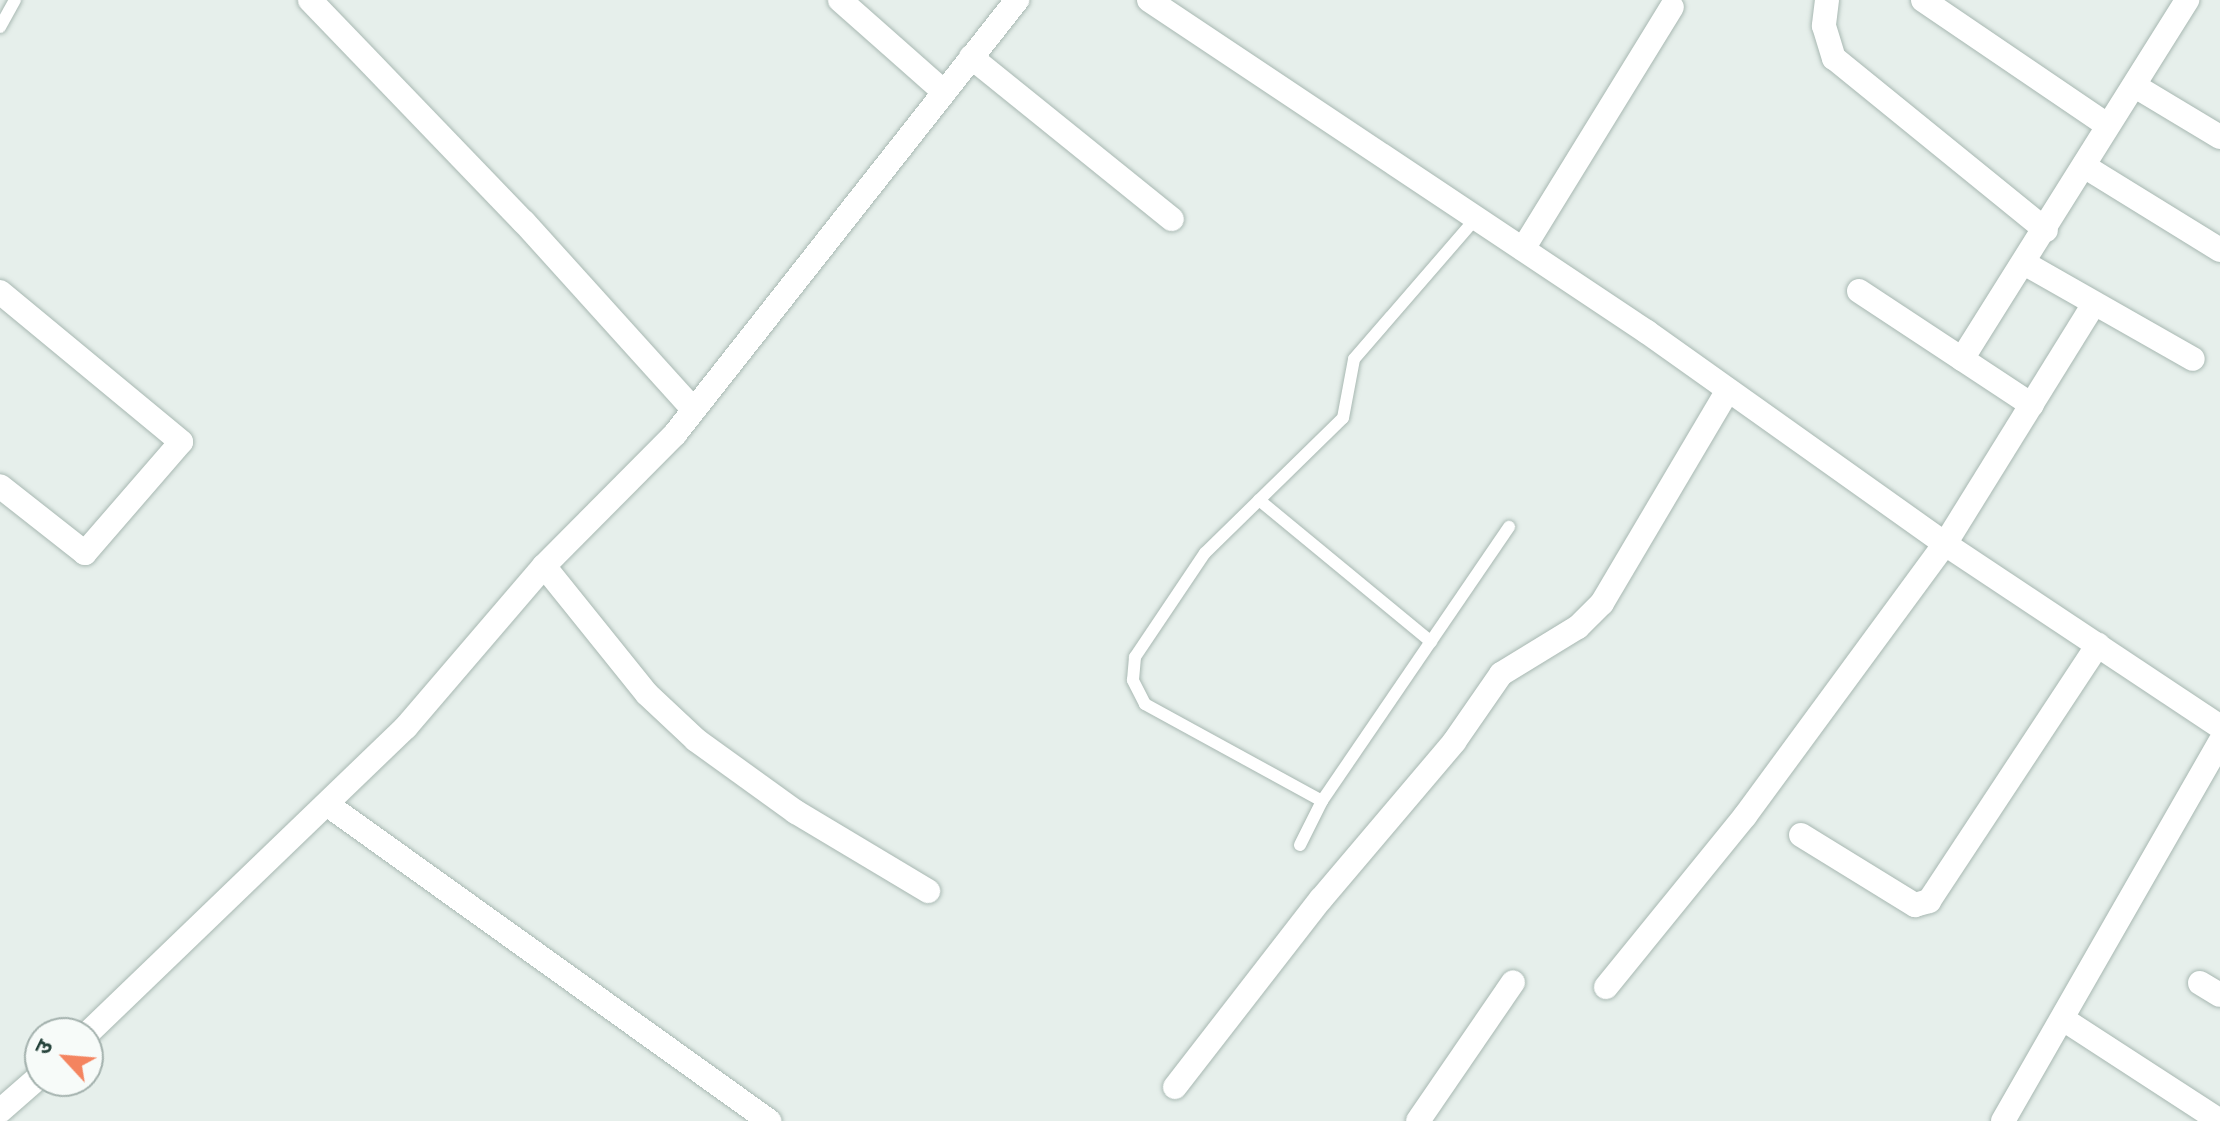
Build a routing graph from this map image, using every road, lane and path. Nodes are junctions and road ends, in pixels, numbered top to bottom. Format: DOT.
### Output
graph roads {
  1 [pos="15,0"];
  2 [pos="310,0"];
  3 [pos="840,0"];
  4 [pos="1017,0"];
  5 [pos="1149,0"];
  6 [pos="1827,0"];
  7 [pos="1923,0"];
  8 [pos="2177,4"];
  9 [pos="1672,7"];
  10 [pos="0,27"];
  11 [pos="971,57"];
  12 [pos="2135,86"];
  13 [pos="944,92"];
  14 [pos="2107,125"];
  15 [pos="2220,137"];
  16 [pos="2084,166"];
  17 [pos="1476,218"];
  18 [pos="1172,219"];
  19 [pos="2046,230"];
  20 [pos="1523,249"];
  21 [pos="2220,250"];
  22 [pos="2024,263"];
  23 [pos="1859,291"];
  24 [pos="0,292"];
  25 [pos="2093,305"];
  26 [pos="1962,359"];
  27 [pos="2193,359"];
  28 [pos="1728,390"];
  29 [pos="2032,405"];
  30 [pos="694,410"];
  31 [pos="0,486"];
  32 [pos="1259,500"];
  33 [pos="1509,527"];
  34 [pos="1945,544"];
  35 [pos="544,566"];
  36 [pos="1431,642"];
  37 [pos="2098,645"];
  38 [pos="2220,727"];
  39 [pos="2220,742"];
  40 [pos="1322,801"];
  41 [pos="328,805"];
  42 [pos="1801,835"];
  43 [pos="1300,845"];
  44 [pos="928,891"];
  45 [pos="1513,982"];
  46 [pos="1606,987"];
  47 [pos="104,1018"];
  48 [pos="2063,1019"];
  49 [pos="1175,1087"];
  50 [pos="24,1094"];
  51 [pos="7,1113"];
  52 [pos="769,1121"];
  53 [pos="1418,1121"];
  54 [pos="2003,1121"];
  55 [pos="2220,1121"];
  1 -- 10 [label="lane"];
  2 -- 30 [label="street"];
  3 -- 13 [label="street"];
  4 -- 11 [label="street"];
  5 -- 17 [label="street"];
  6 -- 19 [label="street"];
  7 -- 14 [label="street"];
  8 -- 12 [label="street"];
  9 -- 20 [label="street"];
  11 -- 13 [label="street"];
  11 -- 18 [label="street"];
  12 -- 14 [label="street"];
  12 -- 15 [label="street"];
  13 -- 30 [label="street"];
  14 -- 16 [label="street"];
  16 -- 19 [label="street"];
  16 -- 21 [label="street"];
  17 -- 20 [label="street"];
  17 -- 32 [label="lane"];
  19 -- 22 [label="street"];
  20 -- 28 [label="street"];
  22 -- 25 [label="street"];
  22 -- 26 [label="street"];
  23 -- 26 [label="street"];
  24 -- 31 [label="street"];
  25 -- 27 [label="street"];
  25 -- 29 [label="street"];
  26 -- 29 [label="street"];
  28 -- 34 [label="street"];
  28 -- 49 [label="street"];
  29 -- 34 [label="street"];
  30 -- 35 [label="street"];
  32 -- 36 [label="lane"];
  32 -- 40 [label="lane"];
  33 -- 36 [label="lane"];
  34 -- 37 [label="street"];
  34 -- 46 [label="street"];
  35 -- 41 [label="street"];
  35 -- 44 [label="street"];
  36 -- 40 [label="lane"];
  37 -- 38 [label="street"];
  37 -- 42 [label="street"];
  39 -- 48 [label="street"];
  40 -- 43 [label="lane"];
  41 -- 47 [label="street"];
  41 -- 52 [label="street"];
  45 -- 53 [label="street"];
  48 -- 54 [label="street"];
  48 -- 55 [label="street"];
  50 -- 51 [label="street"];
}
